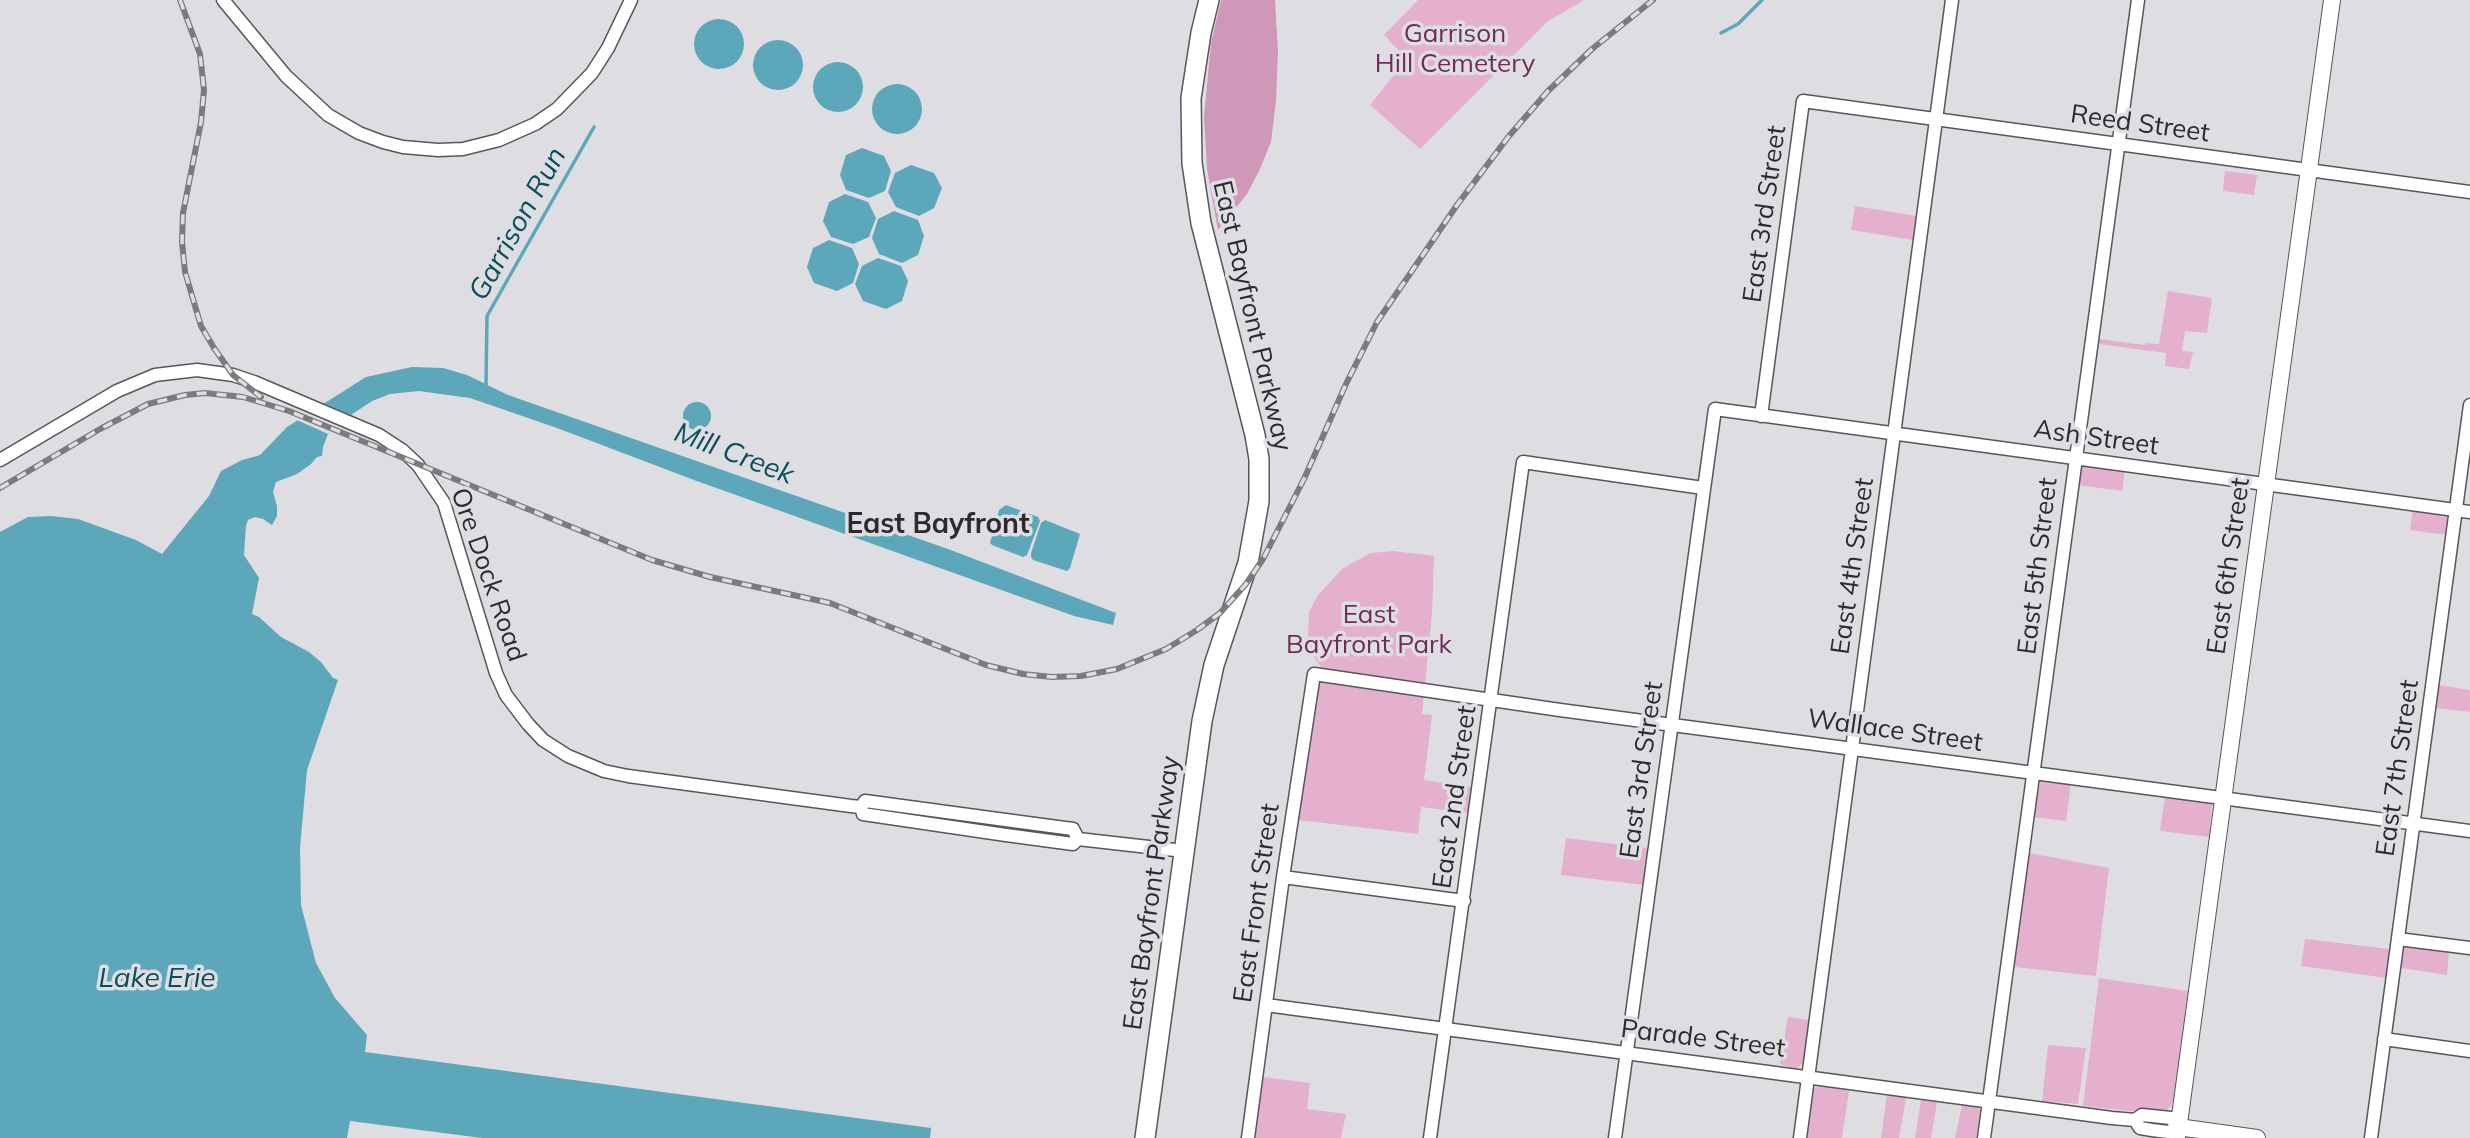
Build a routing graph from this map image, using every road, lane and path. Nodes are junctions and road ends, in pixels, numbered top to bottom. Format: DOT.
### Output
graph roads {
  1 [pos="223,0"];
  2 [pos="631,0"];
  3 [pos="1209,0"];
  4 [pos="1952,0"];
  5 [pos="2138,0"];
  6 [pos="2332,0"];
  7 [pos="1803,101"];
  8 [pos="1937,120"];
  9 [pos="2120,144"];
  10 [pos="2307,170"];
  11 [pos="2470,191"];
  12 [pos="2470,405"];
  13 [pos="1715,409"];
  14 [pos="1761,416"];
  15 [pos="1894,433"];
  16 [pos="2075,458"];
  17 [pos="0,460"];
  18 [pos="2265,483"];
  19 [pos="1703,488"];
  20 [pos="2456,510"];
  21 [pos="2470,512"];
  22 [pos="1314,674"];
  23 [pos="1491,699"];
  24 [pos="1671,723"];
  25 [pos="1852,748"];
  26 [pos="2034,773"];
  27 [pos="2223,797"];
  28 [pos="2413,823"];
  29 [pos="2470,831"];
  30 [pos="1184,851"];
  31 [pos="1283,877"];
  32 [pos="1464,901"];
  33 [pos="2398,939"];
  34 [pos="2470,948"];
  35 [pos="1266,1005"];
  36 [pos="1445,1028"];
  37 [pos="2384,1039"];
  38 [pos="2470,1051"];
  39 [pos="1627,1054"];
  40 [pos="1808,1077"];
  41 [pos="1989,1101"];
  42 [pos="2178,1133"];
  43 [pos="1145,1138"];
  44 [pos="1248,1138"];
  45 [pos="1430,1138"];
  46 [pos="1615,1138"];
  47 [pos="1800,1138"];
  48 [pos="1984,1138"];
  49 [pos="2258,1138"];
  50 [pos="2371,1138"];
  1 -- 2 [label="street"];
  3 -- 30 [label="highway, East Bayfront Parkway"];
  4 -- 8 [label="street, East 4th Street"];
  5 -- 9 [label="street, East 5th Street"];
  6 -- 10 [label="main road, East 6th Street"];
  7 -- 8 [label="street, Reed Street"];
  7 -- 14 [label="street, East 3rd Street"];
  8 -- 9 [label="street, Reed Street"];
  8 -- 15 [label="street, East 4th Street"];
  9 -- 10 [label="street, Reed Street"];
  9 -- 16 [label="street, East 5th Street"];
  10 -- 11 [label="street, Reed Street"];
  10 -- 18 [label="main road, East 6th Street"];
  12 -- 20 [label="street, East 7th Street"];
  13 -- 14 [label="street, Ash Street"];
  13 -- 19 [label="street, East 3rd Street"];
  14 -- 15 [label="street, Ash Street"];
  15 -- 16 [label="street, Ash Street"];
  15 -- 25 [label="street, East 4th Street"];
  16 -- 18 [label="street, Ash Street"];
  16 -- 26 [label="street, East 5th Street"];
  17 -- 30 [label="street, Ore Dock Road"];
  18 -- 20 [label="street, Ash Street"];
  18 -- 27 [label="main road, East 6th Street"];
  19 -- 23 [label="street, East 2nd Street"];
  19 -- 24 [label="street, East 3rd Street"];
  20 -- 21 [label="street, Ash Street"];
  20 -- 28 [label="street, East 7th Street"];
  22 -- 23 [label="street, Wallace Street"];
  22 -- 31 [label="street, East Front Street"];
  23 -- 24 [label="street, Wallace Street"];
  23 -- 32 [label="street, East 2nd Street"];
  24 -- 25 [label="street, Wallace Street"];
  24 -- 39 [label="street, East 3rd Street"];
  25 -- 26 [label="street, Wallace Street"];
  25 -- 40 [label="street, East 4th Street"];
  26 -- 27 [label="street, Wallace Street"];
  26 -- 41 [label="street, East 5th Street"];
  27 -- 28 [label="street, Wallace Street"];
  27 -- 42 [label="main road, East 6th Street"];
  28 -- 29 [label="street, Wallace Street"];
  28 -- 33 [label="street, East 7th Street"];
  30 -- 43 [label="highway, East Bayfront Parkway"];
  31 -- 32 [label="street"];
  31 -- 35 [label="street, East Front Street"];
  32 -- 36 [label="street, East 2nd Street"];
  33 -- 34 [label="street"];
  33 -- 37 [label="street, East 7th Street"];
  35 -- 36 [label="street, Parade Street"];
  35 -- 44 [label="street, East Front Street"];
  36 -- 39 [label="street, Parade Street"];
  36 -- 45 [label="street, East 2nd Street"];
  37 -- 38 [label="street"];
  37 -- 50 [label="street, East 7th Street"];
  39 -- 40 [label="street, Parade Street"];
  39 -- 46 [label="street, East 3rd Street"];
  40 -- 41 [label="street, Parade Street"];
  40 -- 47 [label="street, East 4th Street"];
  41 -- 42 [label="street, Parade Street"];
  41 -- 48 [label="street, East 5th Street"];
  42 -- 49 [label="main road, Parade Street"];
}
